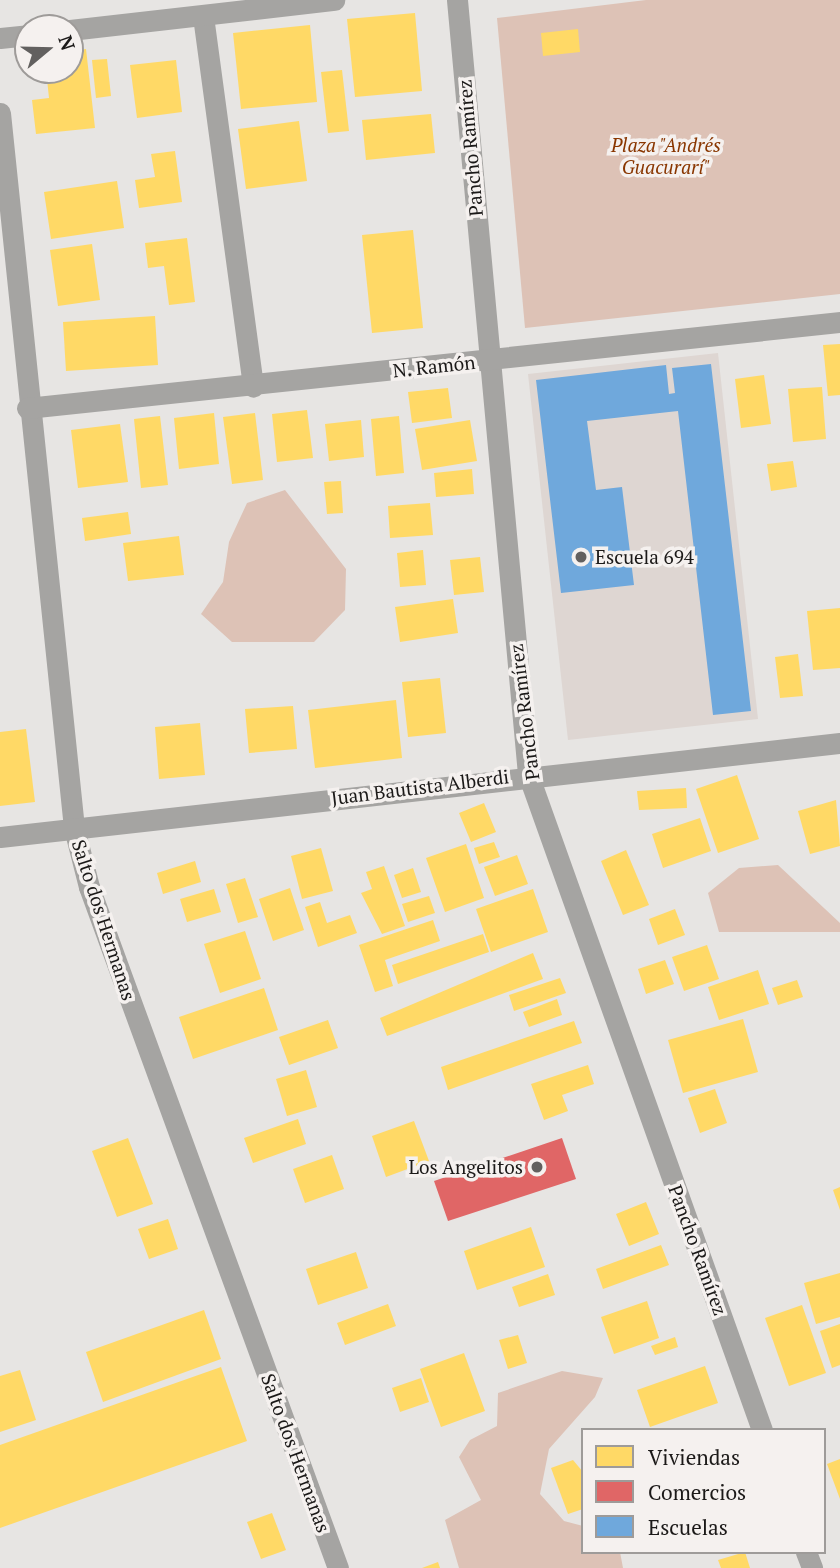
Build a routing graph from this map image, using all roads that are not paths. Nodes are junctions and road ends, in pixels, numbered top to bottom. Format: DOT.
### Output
graph roads {
  1 [pos="334,0"];
  2 [pos="457,0"];
  3 [pos="203,16"];
  4 [pos="84,29"];
  5 [pos="0,113"];
  6 [pos="840,322"];
  7 [pos="489,360"];
  8 [pos="253,387"];
  9 [pos="27,408"];
  10 [pos="840,743"];
  11 [pos="528,774"];
  12 [pos="74,828"];
  13 [pos="0,837"];
  14 [pos="761,1428"];
  15 [pos="338,1568"];
  1 -- 3 [label="street"];
  2 -- 7 [label="street, Pancho Ramírez"];
  3 -- 4 [label="street"];
  3 -- 8 [label="street"];
  5 -- 9 [label="street, Salto dos Hermanas"];
  6 -- 7 [label="street, N. Ramón"];
  7 -- 8 [label="street, N. Ramón"];
  7 -- 11 [label="street, Pancho Ramírez"];
  8 -- 9 [label="street, N. Ramón"];
  9 -- 12 [label="street, Salto dos Hermanas"];
  10 -- 11 [label="street, Juan Bautista Alberdi"];
  11 -- 12 [label="street, Juan Bautista Alberdi"];
  11 -- 14 [label="street, Pancho Ramírez"];
  12 -- 13 [label="street, Juan Bautista Alberdi"];
  12 -- 15 [label="street, Salto dos Hermanas"];
}
